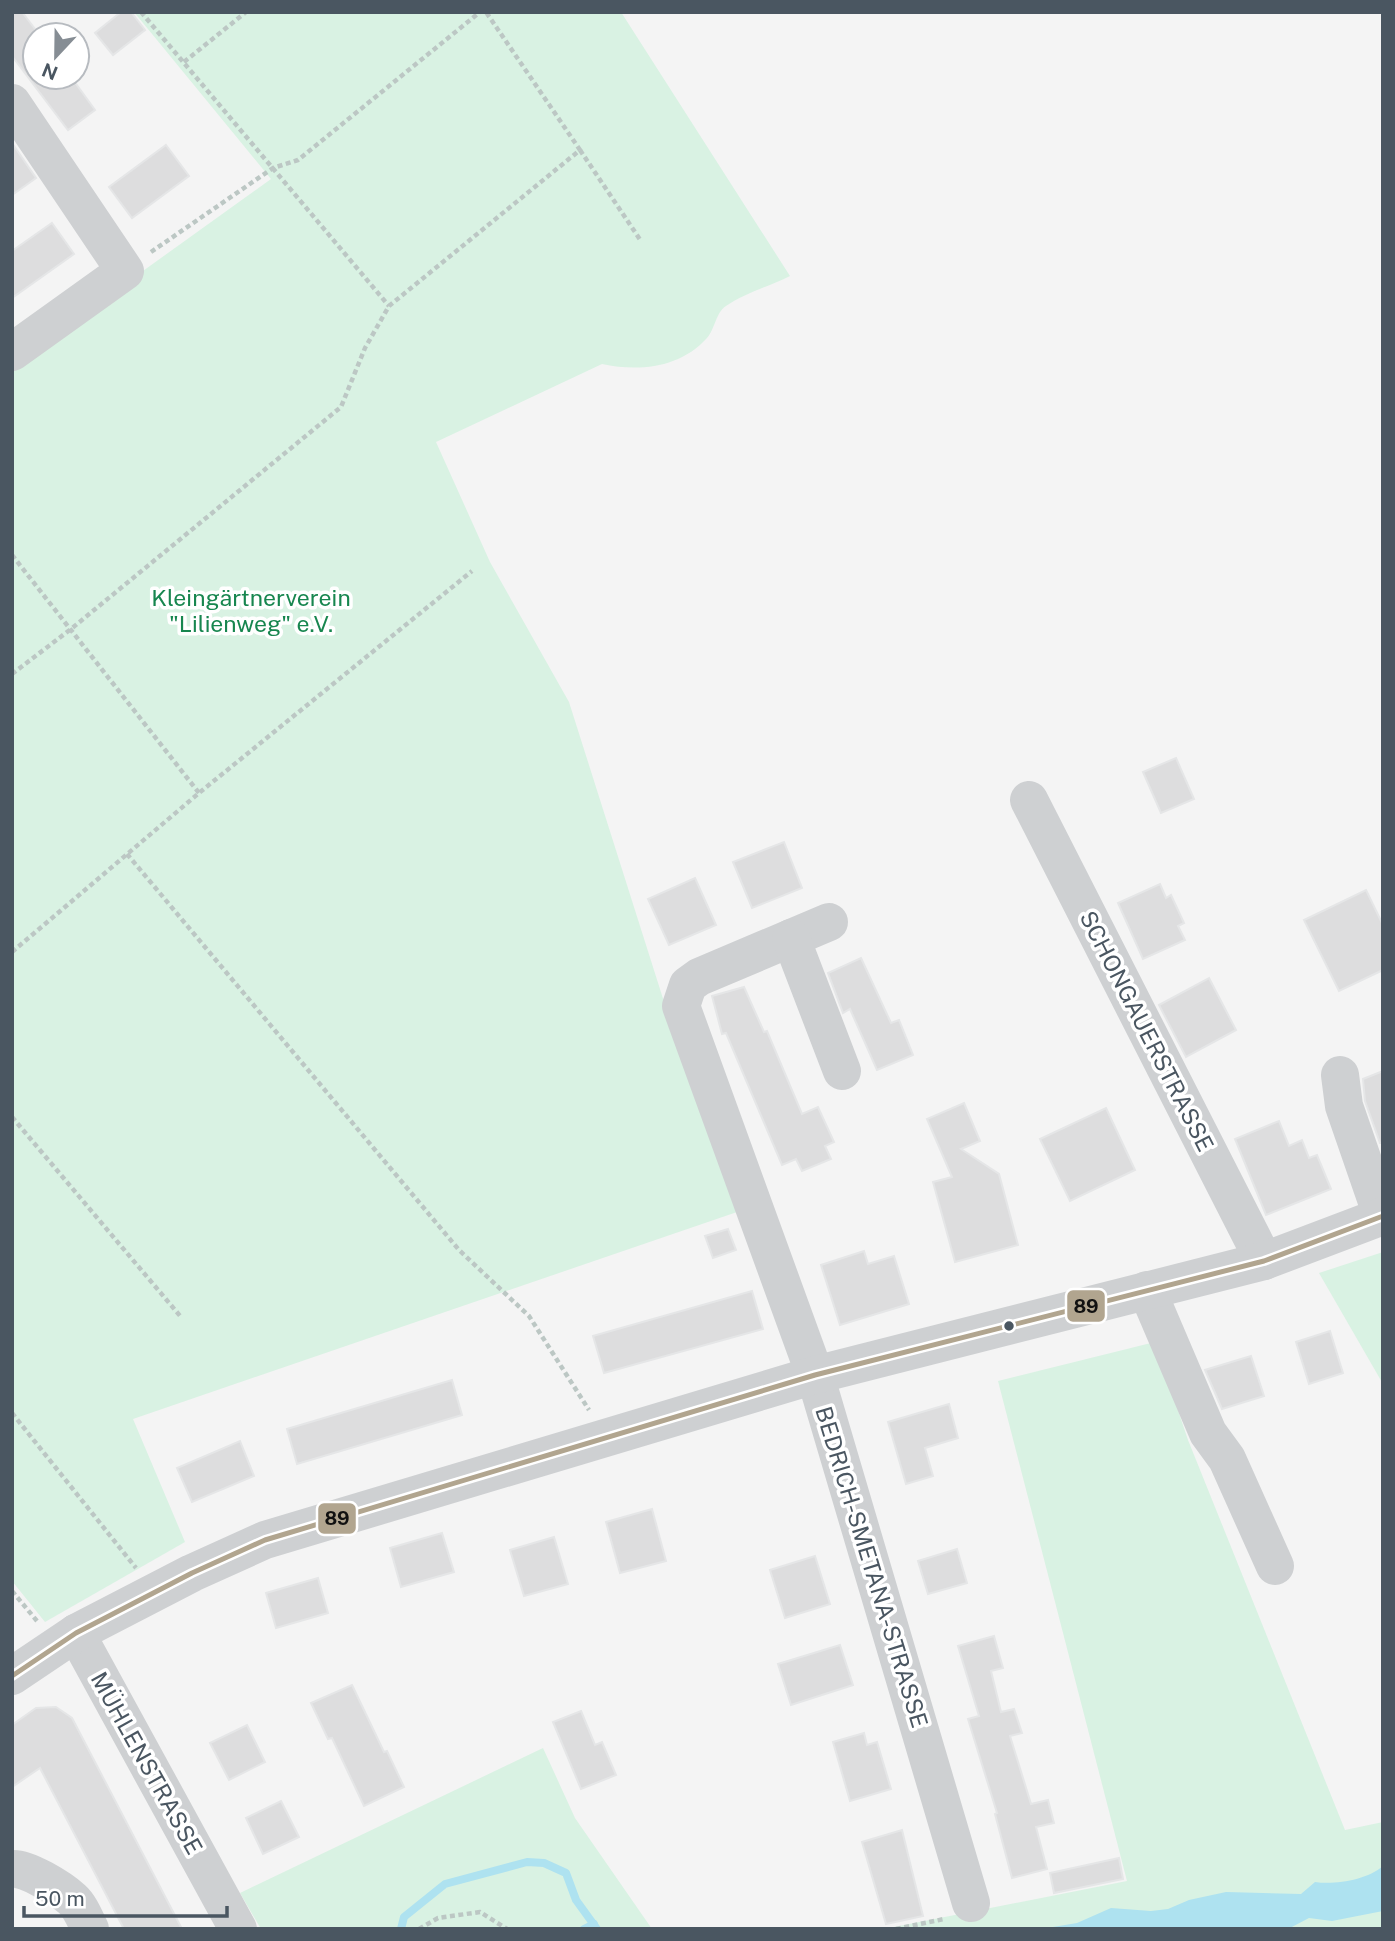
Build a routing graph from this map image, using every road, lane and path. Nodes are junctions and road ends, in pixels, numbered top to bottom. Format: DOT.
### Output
graph roads {
  1 [pos="141,12"];
  2 [pos="246,12"];
  3 [pos="480,12"];
  4 [pos="486,12"];
  5 [pos="183,62"];
  6 [pos="12,103"];
  7 [pos="580,150"];
  8 [pos="273,168"];
  9 [pos="641,241"];
  10 [pos="125,271"];
  11 [pos="389,306"];
  12 [pos="12,352"];
  13 [pos="12,555"];
  14 [pos="472,571"];
  15 [pos="71,629"];
  16 [pos="12,674"];
  17 [pos="199,793"];
  18 [pos="1030,800"];
  19 [pos="127,854"];
  20 [pos="829,922"];
  21 [pos="791,938"];
  22 [pos="12,952"];
  23 [pos="842,1071"];
  24 [pos="1340,1075"];
  25 [pos="12,1117"];
  26 [pos="1382,1216"];
  27 [pos="1264,1261"];
  28 [pos="1147,1290"];
  29 [pos="181,1317"];
  30 [pos="815,1375"];
  31 [pos="12,1413"];
  32 [pos="603,1440"];
  33 [pos="1275,1566"];
  34 [pos="156,1592"];
  35 [pos="76,1633"];
  36 [pos="12,1676"];
  37 [pos="12,1869"];
  38 [pos="971,1903"];
  39 [pos="90,1929"];
  40 [pos="238,1929"];
  41 [pos="419,1929"];
  42 [pos="507,1929"];
  43 [pos="897,1929"];
  1 -- 5 [label="path"];
  2 -- 5 [label="path"];
  3 -- 8 [label="path"];
  4 -- 7 [label="path"];
  5 -- 8 [label="path"];
  6 -- 10 [label="street"];
  7 -- 9 [label="path"];
  7 -- 11 [label="path"];
  8 -- 10 [label="path"];
  8 -- 11 [label="path"];
  10 -- 12 [label="street"];
  11 -- 15 [label="path"];
  13 -- 15 [label="path"];
  14 -- 17 [label="path"];
  15 -- 16 [label="path"];
  15 -- 17 [label="path"];
  17 -- 19 [label="path"];
  18 -- 27 [label="street, SCHONGAUERSTRASSE"];
  19 -- 22 [label="path"];
  19 -- 32 [label="path"];
  20 -- 21 [label="street, BEDRICH-SMETANA-STRASSE"];
  21 -- 23 [label="street"];
  21 -- 30 [label="street, BEDRICH-SMETANA-STRASSE"];
  24 -- 26 [label="street"];
  25 -- 29 [label="path"];
  26 -- 27 [label="street"];
  27 -- 28 [label="street"];
  28 -- 30 [label="street"];
  28 -- 33 [label="street"];
  30 -- 32 [label="street"];
  30 -- 38 [label="street, BEDRICH-SMETANA-STRASSE"];
  31 -- 34 [label="path"];
  32 -- 34 [label="street"];
  34 -- 35 [label="street"];
  35 -- 36 [label="street"];
  35 -- 40 [label="street, MÜHLENSTRASSE"];
  37 -- 39 [label="street"];
  38 -- 43 [label="path"];
  41 -- 42 [label="path"];
}
